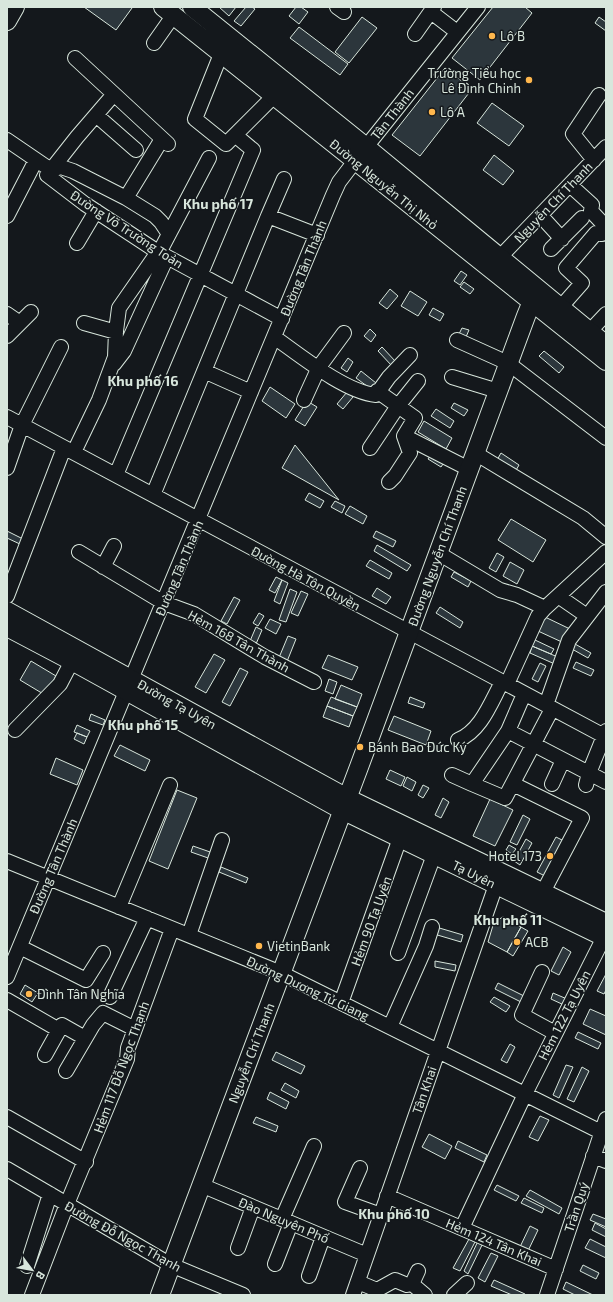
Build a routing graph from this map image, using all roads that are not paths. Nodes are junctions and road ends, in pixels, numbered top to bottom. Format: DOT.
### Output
graph roads {
  1 [pos="15,7"];
  2 [pos="192,7"];
  3 [pos="478,7"];
  4 [pos="432,10"];
  5 [pos="168,11"];
  6 [pos="7,21"];
  7 [pos="458,32"];
  8 [pos="415,34"];
  9 [pos="154,42"];
  10 [pos="221,54"];
  11 [pos="75,58"];
  12 [pos="114,94"];
  13 [pos="599,95"];
  14 [pos="274,96"];
  15 [pos="96,115"];
  16 [pos="231,139"];
  17 [pos="7,140"];
  18 [pos="606,146"];
  19 [pos="366,147"];
  20 [pos="136,150"];
  21 [pos="209,158"];
  22 [pos="36,160"];
  23 [pos="594,160"];
  24 [pos="355,161"];
  25 [pos="51,170"];
  26 [pos="284,179"];
  27 [pos="570,185"];
  28 [pos="126,198"];
  29 [pos="96,212"];
  30 [pos="7,216"];
  31 [pos="268,216"];
  32 [pos="541,216"];
  33 [pos="582,218"];
  34 [pos="606,227"];
  35 [pos="606,231"];
  36 [pos="169,234"];
  37 [pos="317,235"];
  38 [pos="562,239"];
  39 [pos="77,243"];
  40 [pos="551,249"];
  41 [pos="161,254"];
  42 [pos="494,262"];
  43 [pos="200,275"];
  44 [pos="235,294"];
  45 [pos="534,295"];
  46 [pos="560,308"];
  47 [pos="31,312"];
  48 [pos="7,314"];
  49 [pos="606,314"];
  50 [pos="282,319"];
  51 [pos="20,323"];
  52 [pos="84,323"];
  53 [pos="116,332"];
  54 [pos="589,332"];
  55 [pos="344,333"];
  56 [pos="7,336"];
  57 [pos="274,337"];
  58 [pos="458,340"];
  59 [pos="606,345"];
  60 [pos="61,347"];
  61 [pos="410,355"];
  62 [pos="606,361"];
  63 [pos="508,363"];
  64 [pos="112,366"];
  65 [pos="319,368"];
  66 [pos="204,371"];
  67 [pos="452,377"];
  68 [pos="418,381"];
  69 [pos="251,392"];
  70 [pos="498,392"];
  71 [pos="376,393"];
  72 [pos="304,400"];
  73 [pos="398,406"];
  74 [pos="7,417"];
  75 [pos="22,425"];
  76 [pos="404,436"];
  77 [pos="606,438"];
  78 [pos="370,448"];
  79 [pos="69,450"];
  80 [pos="472,461"];
  81 [pos="7,468"];
  82 [pos="116,476"];
  83 [pos="389,482"];
  84 [pos="152,495"];
  85 [pos="198,520"];
  86 [pos="606,537"];
  87 [pos="114,546"];
  88 [pos="78,552"];
  89 [pos="438,553"];
  90 [pos="603,559"];
  91 [pos="103,567"];
  92 [pos="606,592"];
  93 [pos="7,596"];
  94 [pos="558,596"];
  95 [pos="164,603"];
  96 [pos="545,608"];
  97 [pos="7,611"];
  98 [pos="587,616"];
  99 [pos="7,627"];
  100 [pos="409,632"];
  101 [pos="72,661"];
  102 [pos="314,682"];
  103 [pos="505,683"];
  104 [pos="129,685"];
  105 [pos="524,694"];
  106 [pos="549,707"];
  107 [pos="15,730"];
  108 [pos="508,731"];
  109 [pos="605,735"];
  110 [pos="458,740"];
  111 [pos="534,745"];
  112 [pos="564,760"];
  113 [pos="452,774"];
  114 [pos="588,779"];
  115 [pos="606,782"];
  116 [pos="472,784"];
  117 [pos="513,784"];
  118 [pos="552,784"];
  119 [pos="170,785"];
  120 [pos="345,804"];
  121 [pos="400,838"];
  122 [pos="222,840"];
  123 [pos="434,855"];
  124 [pos="7,861"];
  125 [pos="48,878"];
  126 [pos="498,878"];
  127 [pos="543,892"];
  128 [pos="119,907"];
  129 [pos="147,918"];
  130 [pos="432,927"];
  131 [pos="172,929"];
  132 [pos="605,932"];
  133 [pos="189,935"];
  134 [pos="20,947"];
  135 [pos="103,953"];
  136 [pos="398,953"];
  137 [pos="9,968"];
  138 [pos="542,972"];
  139 [pos="281,973"];
  140 [pos="110,997"];
  141 [pos="7,1000"];
  142 [pos="341,1003"];
  143 [pos="390,1027"];
  144 [pos="135,1029"];
  145 [pos="59,1030"];
  146 [pos="555,1033"];
  147 [pos="85,1038"];
  148 [pos="438,1051"];
  149 [pos="45,1055"];
  150 [pos="66,1071"];
  151 [pos="525,1094"];
  152 [pos="7,1117"];
  153 [pos="604,1125"];
  154 [pos="314,1146"];
  155 [pos="593,1156"];
  156 [pos="606,1161"];
  157 [pos="86,1162"];
  158 [pos="360,1168"];
  159 [pos="7,1169"];
  160 [pos="201,1185"];
  161 [pos="50,1194"];
  162 [pos="388,1196"];
  163 [pos="67,1204"];
  164 [pos="253,1207"];
  165 [pos="381,1215"];
  166 [pos="286,1221"];
  167 [pos="462,1228"];
  168 [pos="323,1237"];
  169 [pos="238,1248"];
  170 [pos="367,1255"];
  171 [pos="275,1264"];
  172 [pos="171,1265"];
  173 [pos="27,1266"];
  174 [pos="556,1269"];
  175 [pos="418,1271"];
  176 [pos="309,1276"];
  177 [pos="467,1283"];
  178 [pos="412,1284"];
  179 [pos="355,1288"];
  180 [pos="379,1293"];
  181 [pos="32,1295"];
  182 [pos="160,1295"];
  183 [pos="243,1295"];
  184 [pos="425,1295"];
  185 [pos="454,1295"];
  186 [pos="547,1295"];
  1 -- 6 [label="main road"];
  2 -- 19 [label="main road, Đường Nguyễn Thị Nhỏ"];
  3 -- 7 [label="street, Tân Thành"];
  4 -- 7 [label="street"];
  4 -- 8 [label="street"];
  5 -- 9 [label="street"];
  5 -- 10 [label="main road, Đường Nguyễn Thị Nhỏ"];
  7 -- 19 [label="street, Tân Thành"];
  10 -- 14 [label="main road, Đường Nguyễn Thị Nhỏ"];
  10 -- 16 [label="street"];
  11 -- 12 [label="street"];
  12 -- 15 [label="street"];
  12 -- 28 [label="street"];
  13 -- 23 [label="street"];
  14 -- 16 [label="street"];
  14 -- 24 [label="main road, Đường Nguyễn Thị Nhỏ"];
  15 -- 20 [label="street"];
  15 -- 25 [label="street"];
  16 -- 43 [label="street"];
  17 -- 22 [label="street, Đường Võ Trường Toản"];
  18 -- 23 [label="street, Nguyễn Chí Thanh"];
  19 -- 24 [label="main road"];
  19 -- 42 [label="main road, Đường Nguyễn Thị Nhỏ"];
  21 -- 36 [label="street"];
  22 -- 25 [label="street, Đường Võ Trường Toản"];
  22 -- 30 [label="street"];
  23 -- 27 [label="street, Nguyễn Chí Thanh"];
  24 -- 37 [label="street, Đường Tân Thành"];
  24 -- 42 [label="main road, Đường Nguyễn Thị Nhỏ"];
  25 -- 28 [label="street"];
  25 -- 29 [label="street, Đường Võ Trường Toản"];
  26 -- 31 [label="street"];
  27 -- 32 [label="street, Nguyễn Chí Thanh"];
  27 -- 34 [label="street"];
  28 -- 36 [label="street"];
  29 -- 39 [label="street"];
  29 -- 41 [label="street, Đường Võ Trường Toản"];
  31 -- 37 [label="street"];
  31 -- 44 [label="street"];
  32 -- 38 [label="street"];
  32 -- 42 [label="street, Nguyễn Chí Thanh"];
  33 -- 38 [label="street"];
  35 -- 46 [label="street"];
  36 -- 41 [label="street"];
  37 -- 50 [label="street, Đường Tân Thành"];
  38 -- 40 [label="street"];
  41 -- 43 [label="street, Đường Võ Trường Toản"];
  41 -- 53 [label="street"];
  41 -- 64 [label="street"];
  42 -- 45 [label="main road"];
  43 -- 44 [label="street, Đường Võ Trường Toản"];
  43 -- 82 [label="street"];
  44 -- 50 [label="street, Đường Võ Trường Toản"];
  44 -- 66 [label="street"];
  45 -- 46 [label="main road"];
  45 -- 62 [label="main road"];
  45 -- 63 [label="main road, Đường Nguyễn Chí Thanh"];
  46 -- 54 [label="main road"];
  47 -- 51 [label="street"];
  48 -- 51 [label="street"];
  49 -- 54 [label="street"];
  50 -- 57 [label="street, Đường Tân Thành"];
  51 -- 56 [label="street"];
  52 -- 53 [label="street"];
  53 -- 64 [label="street"];
  54 -- 59 [label="main road"];
  55 -- 65 [label="street"];
  57 -- 65 [label="street"];
  57 -- 69 [label="street, Đường Tân Thành"];
  58 -- 63 [label="street"];
  60 -- 75 [label="street"];
  61 -- 71 [label="street"];
  63 -- 70 [label="main road, Đường Nguyễn Chí Thanh"];
  63 -- 77 [label="street"];
  64 -- 79 [label="street"];
  65 -- 71 [label="street"];
  65 -- 72 [label="street"];
  66 -- 69 [label="street"];
  66 -- 84 [label="street"];
  67 -- 70 [label="street"];
  68 -- 73 [label="street"];
  69 -- 85 [label="street, Đường Tân Thành"];
  70 -- 80 [label="main road, Đường Nguyễn Chí Thanh"];
  71 -- 73 [label="street"];
  73 -- 76 [label="street"];
  73 -- 78 [label="street"];
  74 -- 75 [label="street, Đường Hà Tôn Quyền"];
  75 -- 79 [label="street, Đường Hà Tôn Quyền"];
  75 -- 81 [label="street"];
  76 -- 80 [label="street"];
  76 -- 83 [label="street"];
  79 -- 82 [label="street, Đường Hà Tôn Quyền"];
  79 -- 93 [label="street"];
  80 -- 86 [label="street"];
  80 -- 89 [label="main road, Đường Nguyễn Chí Thanh"];
  82 -- 84 [label="street, Đường Hà Tôn Quyền"];
  84 -- 85 [label="street, Đường Hà Tôn Quyền"];
  85 -- 95 [label="street, Đường Tân Thành"];
  85 -- 100 [label="street, Đường Hà Tôn Quyền"];
  87 -- 91 [label="street"];
  88 -- 91 [label="street, Hẻm 168 Tân Thành"];
  89 -- 96 [label="street"];
  89 -- 100 [label="main road, Đường Nguyễn Chí Thanh"];
  90 -- 94 [label="street"];
  91 -- 95 [label="street, Hẻm 168 Tân Thành"];
  92 -- 98 [label="street"];
  94 -- 96 [label="street"];
  94 -- 98 [label="street"];
  95 -- 102 [label="street, Hẻm 168 Tân Thành"];
  95 -- 104 [label="street, Đường Tân Thành"];
  96 -- 103 [label="street"];
  97 -- 104 [label="main road, Đường Tạ Uyên"];
  98 -- 106 [label="street"];
  99 -- 101 [label="main road, Đường Tạ Uyên"];
  100 -- 103 [label="street, Đường Hà Tôn Quyền"];
  100 -- 120 [label="main road, Đường Nguyễn Chí Thanh"];
  101 -- 104 [label="main road, Đường Tạ Uyên"];
  101 -- 107 [label="street"];
  103 -- 105 [label="street, Đường Hà Tôn Quyền"];
  103 -- 110 [label="street"];
  104 -- 120 [label="main road, Đường Tạ Uyên"];
  104 -- 125 [label="street, Đường Tân Thành"];
  105 -- 106 [label="street, Đường Hà Tôn Quyền"];
  105 -- 108 [label="street"];
  106 -- 109 [label="street, Đường Hà Tôn Quyền"];
  106 -- 111 [label="street"];
  108 -- 111 [label="street"];
  108 -- 116 [label="street"];
  109 -- 114 [label="street"];
  111 -- 112 [label="street"];
  111 -- 117 [label="street"];
  112 -- 114 [label="street"];
  112 -- 118 [label="street"];
  113 -- 116 [label="street"];
  114 -- 115 [label="street"];
  116 -- 117 [label="street"];
  117 -- 127 [label="street"];
  119 -- 128 [label="street"];
  120 -- 121 [label="main road, Tạ Uyên"];
  120 -- 126 [label="main road, Tạ Uyên"];
  120 -- 139 [label="main road, Nguyễn Chí Thanh"];
  121 -- 123 [label="main road, Tạ Uyên"];
  121 -- 142 [label="street, Hẻm 90 Tạ Uyên"];
  122 -- 133 [label="street"];
  123 -- 126 [label="main road, Tạ Uyên"];
  123 -- 136 [label="street"];
  124 -- 125 [label="street, Đường Dương Tử Giang"];
  125 -- 128 [label="street, Đường Dương Tử Giang"];
  125 -- 134 [label="street, Đường Tân Thành"];
  126 -- 127 [label="main road, Tạ Uyên"];
  126 -- 132 [label="main road, Tạ Uyên"];
  126 -- 148 [label="street, Tân Khai"];
  127 -- 132 [label="main road, Tạ Uyên"];
  128 -- 129 [label="street, Đường Dương Tử Giang"];
  129 -- 131 [label="street, Đường Dương Tử Giang"];
  129 -- 140 [label="street"];
  130 -- 143 [label="street"];
  131 -- 133 [label="street, Đường Dương Tử Giang"];
  131 -- 144 [label="street, Hẻm 117 Đỗ Ngọc Thạnh"];
  132 -- 146 [label="street, Hẻm 122 Tạ Uyên"];
  133 -- 139 [label="street, Đường Dương Tử Giang"];
  134 -- 135 [label="street"];
  134 -- 137 [label="street, Đường Tân Thành"];
  138 -- 146 [label="street"];
  139 -- 142 [label="street, Đường Dương Tử Giang"];
  139 -- 160 [label="main road, Nguyễn Chí Thanh"];
  141 -- 145 [label="street"];
  142 -- 143 [label="street, Đường Dương Tử Giang"];
  143 -- 148 [label="street, Đường Dương Tử Giang"];
  144 -- 147 [label="street"];
  144 -- 157 [label="street, Hẻm 117 Đỗ Ngọc Thạnh"];
  145 -- 147 [label="street"];
  145 -- 149 [label="street"];
  146 -- 151 [label="street, Hẻm 122 Tạ Uyên"];
  147 -- 150 [label="street"];
  148 -- 151 [label="street, Đường Dương Tử Giang"];
  148 -- 162 [label="street, Tân Khai"];
  151 -- 153 [label="street, Đường Dương Tử Giang"];
  151 -- 167 [label="street, Hẻm 122 Tạ Uyên"];
  152 -- 157 [label="street"];
  153 -- 155 [label="street, Trần Quý"];
  154 -- 166 [label="street"];
  155 -- 156 [label="street"];
  155 -- 174 [label="street, Trần Quý"];
  157 -- 163 [label="street, Hẻm 117 Đỗ Ngọc Thạnh"];
  158 -- 165 [label="street"];
  159 -- 161 [label="street, Đường Đỗ Ngọc Thạnh"];
  160 -- 164 [label="street, Đào Nguyên Phổ"];
  160 -- 172 [label="main road, Nguyễn Chí Thanh"];
  161 -- 163 [label="street, Đường Đỗ Ngọc Thạnh"];
  161 -- 173 [label="street"];
  162 -- 165 [label="street, Tân Khai"];
  162 -- 167 [label="street, Hẻm 124 Tân Khai"];
  163 -- 172 [label="street, Đường Đỗ Ngọc Thạnh"];
  163 -- 181 [label="street, Hẻm 117 Đỗ Ngọc Thạnh"];
  164 -- 166 [label="street, Đào Nguyên Phổ"];
  164 -- 169 [label="street"];
  165 -- 170 [label="street, Tân Khai"];
  166 -- 168 [label="street, Đào Nguyên Phổ"];
  166 -- 171 [label="street"];
  167 -- 174 [label="street, Hẻm 124 Tân Khai"];
  168 -- 170 [label="street, Đào Nguyên Phổ"];
  168 -- 176 [label="street"];
  170 -- 179 [label="street, Tân Khai"];
  172 -- 182 [label="main road, Nguyễn Chí Thanh"];
  172 -- 183 [label="street, Đường Đỗ Ngọc Thạnh"];
  174 -- 186 [label="street, Trần Quý"];
  175 -- 178 [label="street"];
  177 -- 185 [label="street"];
  178 -- 180 [label="street"];
  178 -- 184 [label="street"];
  179 -- 180 [label="street"];
}
